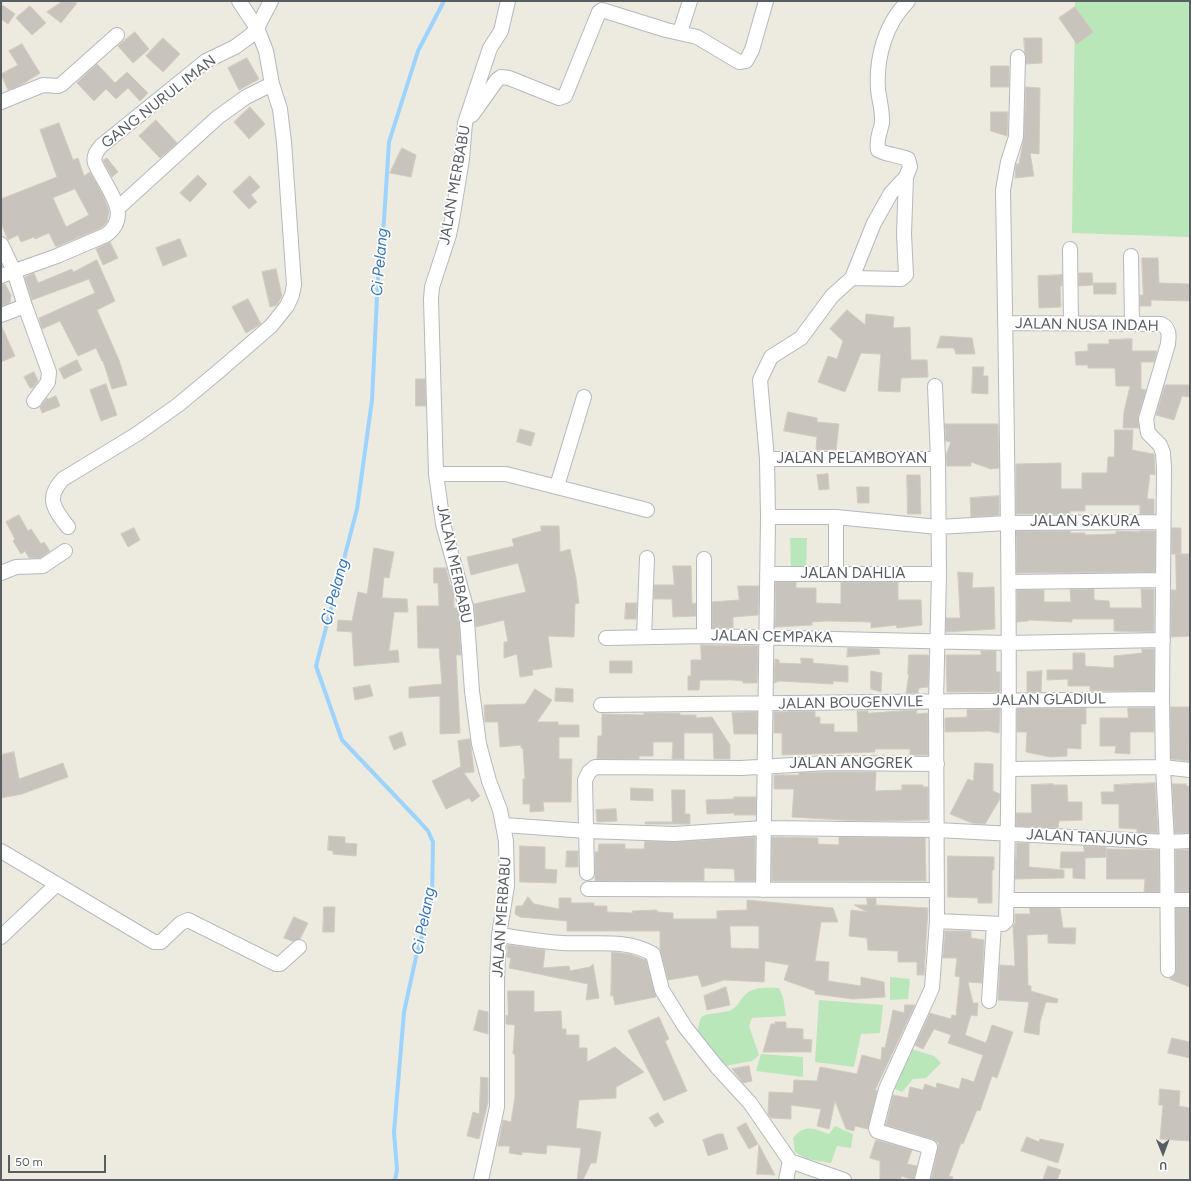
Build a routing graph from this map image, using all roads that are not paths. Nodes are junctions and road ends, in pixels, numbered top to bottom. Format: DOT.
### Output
graph roads {
  1 [pos="239,1"];
  2 [pos="271,1"];
  3 [pos="508,1"];
  4 [pos="690,1"];
  5 [pos="766,1"];
  6 [pos="908,1"];
  7 [pos="253,32"];
  8 [pos="680,32"];
  9 [pos="117,35"];
  10 [pos="1018,57"];
  11 [pos="272,84"];
  12 [pos="1,102"];
  13 [pos="466,123"];
  14 [pos="906,177"];
  15 [pos="118,208"];
  16 [pos="1,244"];
  17 [pos="1070,249"];
  18 [pos="1131,256"];
  19 [pos="14,272"];
  20 [pos="1,276"];
  21 [pos="852,278"];
  22 [pos="25,306"];
  23 [pos="1,315"];
  24 [pos="1005,323"];
  25 [pos="1071,323"];
  26 [pos="1132,324"];
  27 [pos="935,386"];
  28 [pos="584,397"];
  29 [pos="34,401"];
  30 [pos="766,459"];
  31 [pos="938,459"];
  32 [pos="436,474"];
  33 [pos="557,486"];
  34 [pos="647,510"];
  35 [pos="768,517"];
  36 [pos="836,517"];
  37 [pos="1163,522"];
  38 [pos="1008,523"];
  39 [pos="68,527"];
  40 [pos="938,528"];
  41 [pos="65,551"];
  42 [pos="646,558"];
  43 [pos="704,559"];
  44 [pos="1,573"];
  45 [pos="767,574"];
  46 [pos="836,574"];
  47 [pos="939,574"];
  48 [pos="1163,580"];
  49 [pos="1009,582"];
  50 [pos="704,636"];
  51 [pos="644,637"];
  52 [pos="765,637"];
  53 [pos="606,638"];
  54 [pos="1163,640"];
  55 [pos="937,641"];
  56 [pos="1008,643"];
  57 [pos="1162,699"];
  58 [pos="1008,701"];
  59 [pos="936,702"];
  60 [pos="765,704"];
  61 [pos="601,705"];
  62 [pos="937,764"];
  63 [pos="765,765"];
  64 [pos="1163,767"];
  65 [pos="1009,769"];
  66 [pos="1190,770"];
  67 [pos="504,825"];
  68 [pos="763,828"];
  69 [pos="937,830"];
  70 [pos="586,831"];
  71 [pos="1008,834"];
  72 [pos="1190,841"];
  73 [pos="1167,842"];
  74 [pos="1,851"];
  75 [pos="587,873"];
  76 [pos="56,884"];
  77 [pos="588,889"];
  78 [pos="762,890"];
  79 [pos="936,890"];
  80 [pos="1007,900"];
  81 [pos="1167,900"];
  82 [pos="1190,900"];
  83 [pos="937,921"];
  84 [pos="994,924"];
  85 [pos="499,935"];
  86 [pos="1,937"];
  87 [pos="299,947"];
  88 [pos="1168,970"];
  89 [pos="990,1001"];
  90 [pos="790,1160"];
  91 [pos="481,1180"];
  92 [pos="786,1180"];
  93 [pos="844,1180"];
  94 [pos="922,1180"];
  1 -- 7 [label="street"];
  2 -- 7 [label="street"];
  3 -- 13 [label="street, JALAN MERBABU"];
  4 -- 8 [label="street"];
  5 -- 8 [label="street"];
  6 -- 14 [label="street"];
  7 -- 11 [label="street"];
  7 -- 15 [label="street, GANG NURUL IMAN"];
  8 -- 13 [label="street"];
  9 -- 12 [label="street"];
  10 -- 24 [label="street"];
  11 -- 15 [label="street"];
  11 -- 39 [label="street"];
  13 -- 32 [label="street, JALAN MERBABU"];
  14 -- 21 [label="street"];
  14 -- 21 [label="street"];
  15 -- 19 [label="street"];
  16 -- 19 [label="street"];
  17 -- 25 [label="street"];
  18 -- 26 [label="street"];
  19 -- 20 [label="street"];
  19 -- 22 [label="street"];
  21 -- 30 [label="street"];
  22 -- 23 [label="street"];
  22 -- 29 [label="street"];
  24 -- 25 [label="street, JALAN NUSA INDAH"];
  24 -- 38 [label="street"];
  25 -- 26 [label="street, JALAN NUSA INDAH"];
  26 -- 37 [label="street, JALAN NUSA INDAH"];
  27 -- 31 [label="street"];
  28 -- 33 [label="street"];
  30 -- 31 [label="street, JALAN PELAMBOYAN"];
  30 -- 35 [label="street"];
  31 -- 40 [label="street"];
  32 -- 33 [label="street"];
  32 -- 67 [label="street, JALAN MERBABU"];
  33 -- 34 [label="street"];
  35 -- 36 [label="street, JALAN SAKURA"];
  35 -- 45 [label="street"];
  36 -- 40 [label="street, JALAN SAKURA"];
  36 -- 46 [label="street"];
  37 -- 38 [label="street, JALAN SAKURA"];
  37 -- 48 [label="street"];
  38 -- 40 [label="street, JALAN SAKURA"];
  38 -- 49 [label="street"];
  40 -- 47 [label="street"];
  41 -- 44 [label="street"];
  42 -- 51 [label="street"];
  43 -- 50 [label="street"];
  45 -- 46 [label="street, JALAN DAHLIA"];
  45 -- 52 [label="street"];
  46 -- 47 [label="street, JALAN DAHLIA"];
  47 -- 55 [label="street"];
  48 -- 49 [label="street"];
  48 -- 54 [label="street"];
  49 -- 56 [label="street"];
  50 -- 51 [label="street, JALAN CEMPAKA"];
  50 -- 52 [label="street, JALAN CEMPAKA"];
  51 -- 53 [label="street, JALAN CEMPAKA"];
  52 -- 55 [label="street, JALAN CEMPAKA"];
  52 -- 60 [label="street"];
  54 -- 56 [label="street, JALAN CEMPAKA"];
  54 -- 57 [label="street"];
  55 -- 56 [label="street, JALAN CEMPAKA"];
  55 -- 59 [label="street"];
  56 -- 58 [label="street"];
  57 -- 58 [label="street, JALAN GLADIUL"];
  57 -- 64 [label="street"];
  58 -- 59 [label="street, JALAN GLADIUL"];
  58 -- 65 [label="street"];
  59 -- 60 [label="street, JALAN BOUGENVILE"];
  59 -- 62 [label="street"];
  60 -- 61 [label="street, JALAN BOUGENVILE"];
  60 -- 63 [label="street"];
  62 -- 63 [label="street, JALAN ANGGREK"];
  62 -- 69 [label="street"];
  63 -- 68 [label="street"];
  63 -- 70 [label="street, JALAN ANGGREK"];
  64 -- 65 [label="street"];
  64 -- 66 [label="street"];
  64 -- 73 [label="street"];
  65 -- 71 [label="street"];
  67 -- 70 [label="street, JALAN TANJUNG"];
  67 -- 85 [label="street, JALAN MERBABU"];
  68 -- 69 [label="street, JALAN TANJUNG"];
  68 -- 70 [label="street, JALAN TANJUNG"];
  68 -- 78 [label="street"];
  69 -- 71 [label="street, JALAN TANJUNG"];
  69 -- 79 [label="street"];
  70 -- 75 [label="street"];
  71 -- 73 [label="street, JALAN TANJUNG"];
  71 -- 80 [label="street"];
  72 -- 73 [label="street, JALAN TANJUNG"];
  73 -- 81 [label="street"];
  74 -- 76 [label="street"];
  76 -- 86 [label="street"];
  76 -- 87 [label="street"];
  77 -- 78 [label="street"];
  78 -- 79 [label="street"];
  79 -- 83 [label="street"];
  80 -- 81 [label="street"];
  80 -- 84 [label="street"];
  81 -- 82 [label="street"];
  81 -- 88 [label="street"];
  83 -- 84 [label="street"];
  83 -- 94 [label="street"];
  84 -- 89 [label="street"];
  85 -- 90 [label="street"];
  85 -- 91 [label="street, JALAN MERBABU"];
  90 -- 92 [label="street"];
  90 -- 93 [label="street"];
}
